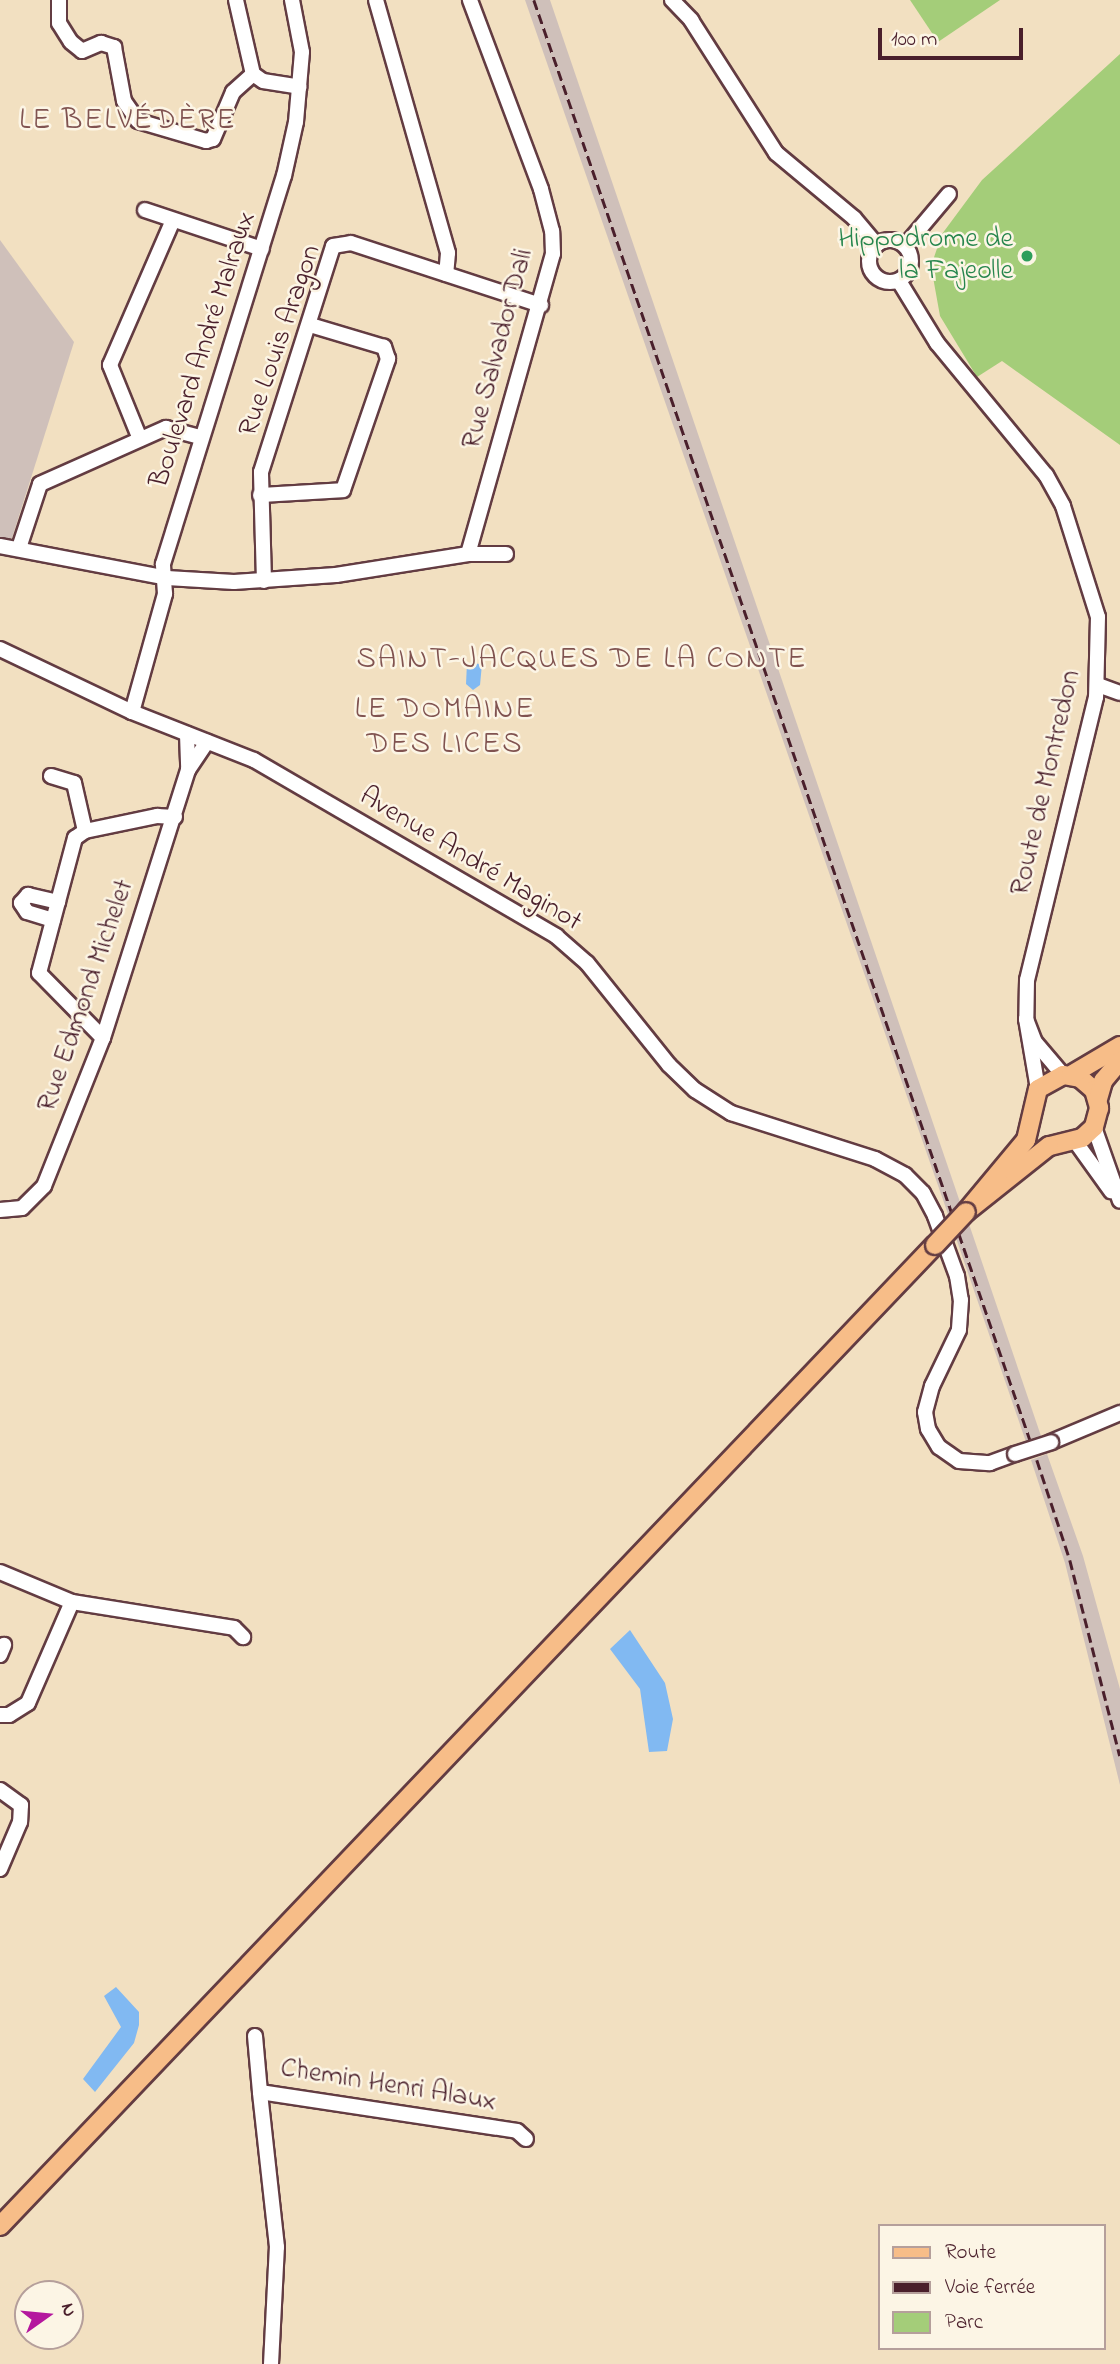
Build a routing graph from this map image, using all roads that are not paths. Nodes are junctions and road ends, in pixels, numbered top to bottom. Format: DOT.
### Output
graph roads {
  1 [pos="59,0"];
  2 [pos="236,0"];
  3 [pos="292,0"];
  4 [pos="376,0"];
  5 [pos="470,0"];
  6 [pos="672,0"];
  7 [pos="253,74"];
  8 [pos="300,87"];
  9 [pos="949,194"];
  10 [pos="145,210"];
  11 [pos="173,220"];
  12 [pos="877,245"];
  13 [pos="905,246"];
  14 [pos="262,249"];
  15 [pos="446,274"];
  16 [pos="899,281"];
  17 [pos="541,305"];
  18 [pos="310,325"];
  19 [pos="200,437"];
  20 [pos="140,439"];
  21 [pos="260,495"];
  22 [pos="0,546"];
  23 [pos="19,548"];
  24 [pos="468,554"];
  25 [pos="506,554"];
  26 [pos="167,578"];
  27 [pos="264,580"];
  28 [pos="0,649"];
  29 [pos="1098,685"];
  30 [pos="1120,694"];
  31 [pos="132,712"];
  32 [pos="187,734"];
  33 [pos="207,742"];
  34 [pos="192,755"];
  35 [pos="51,776"];
  36 [pos="175,817"];
  37 [pos="85,831"];
  38 [pos="58,902"];
  39 [pos="53,920"];
  40 [pos="1026,1018"];
  41 [pos="103,1038"];
  42 [pos="1120,1046"];
  43 [pos="1120,1060"];
  44 [pos="1067,1075"];
  45 [pos="1038,1089"];
  46 [pos="1098,1099"];
  47 [pos="1034,1118"];
  48 [pos="1094,1127"];
  49 [pos="1068,1141"];
  50 [pos="1120,1202"];
  51 [pos="0,1210"];
  52 [pos="966,1212"];
  53 [pos="1120,1413"];
  54 [pos="1120,1423"];
  55 [pos="1099,1425"];
  56 [pos="0,1572"];
  57 [pos="72,1602"];
  58 [pos="243,1637"];
  59 [pos="0,1714"];
  60 [pos="0,1790"];
  61 [pos="0,1869"];
  62 [pos="255,2036"];
  63 [pos="133,2091"];
  64 [pos="260,2092"];
  65 [pos="526,2139"];
  66 [pos="0,2225"];
  67 [pos="0,2238"];
  68 [pos="271,2364"];
  1 -- 7 [label="street"];
  2 -- 7 [label="street"];
  3 -- 8 [label="street, Boulevard André Malraux"];
  4 -- 15 [label="street"];
  5 -- 17 [label="street, Rue Salvador Dali"];
  6 -- 12 [label="street"];
  7 -- 8 [label="street"];
  8 -- 14 [label="street, Boulevard André Malraux"];
  9 -- 13 [label="street"];
  10 -- 11 [label="street"];
  11 -- 14 [label="street"];
  11 -- 20 [label="street"];
  12 -- 13 [label="street"];
  12 -- 16 [label="street"];
  13 -- 16 [label="street"];
  14 -- 19 [label="street, Boulevard André Malraux"];
  15 -- 17 [label="street, Rue Louis Aragon"];
  15 -- 18 [label="street, Rue Louis Aragon"];
  16 -- 29 [label="street, Route de Montredon"];
  17 -- 24 [label="street, Rue Salvador Dali"];
  18 -- 21 [label="street, Rue Louis Aragon"];
  18 -- 21 [label="street"];
  19 -- 20 [label="street"];
  19 -- 26 [label="street, Boulevard André Malraux"];
  20 -- 23 [label="street"];
  21 -- 27 [label="street, Rue Louis Aragon"];
  22 -- 23 [label="street"];
  23 -- 26 [label="street"];
  24 -- 25 [label="street"];
  24 -- 27 [label="street"];
  26 -- 27 [label="street"];
  26 -- 31 [label="street, Boulevard André Malraux"];
  28 -- 31 [label="street, Avenue André Maginot"];
  29 -- 30 [label="street"];
  29 -- 40 [label="street, Route de Montredon"];
  31 -- 32 [label="street, Avenue André Maginot"];
  32 -- 33 [label="street, Avenue André Maginot"];
  32 -- 34 [label="street"];
  33 -- 34 [label="street, Rue Edmond Michelet"];
  33 -- 55 [label="street, Avenue André Maginot, bridge"];
  34 -- 36 [label="street, Rue Edmond Michelet"];
  35 -- 37 [label="street"];
  36 -- 37 [label="street"];
  36 -- 41 [label="street, Rue Edmond Michelet"];
  37 -- 38 [label="street"];
  38 -- 39 [label="street"];
  38 -- 39 [label="street"];
  39 -- 41 [label="street"];
  40 -- 44 [label="street"];
  40 -- 45 [label="street, Route de Montredon"];
  41 -- 51 [label="street, Rue Edmond Michelet"];
  42 -- 44 [label="main road"];
  43 -- 46 [label="main road"];
  44 -- 45 [label="main road"];
  44 -- 46 [label="main road"];
  45 -- 47 [label="main road"];
  46 -- 48 [label="main road"];
  47 -- 49 [label="main road"];
  47 -- 52 [label="main road"];
  48 -- 49 [label="main road"];
  48 -- 50 [label="street"];
  49 -- 50 [label="street"];
  49 -- 52 [label="main road"];
  52 -- 63 [label="main road, bridge"];
  53 -- 55 [label="street"];
  54 -- 55 [label="street"];
  56 -- 57 [label="street"];
  57 -- 58 [label="street"];
  57 -- 59 [label="street"];
  60 -- 61 [label="street"];
  62 -- 64 [label="street"];
  63 -- 66 [label="main road"];
  63 -- 67 [label="main road"];
  64 -- 65 [label="street, Chemin Henri Alaux"];
  64 -- 68 [label="street, Chemin Henri Alaux"];
}
